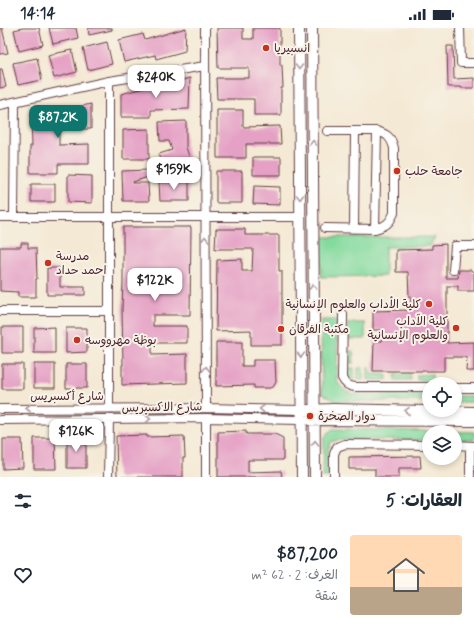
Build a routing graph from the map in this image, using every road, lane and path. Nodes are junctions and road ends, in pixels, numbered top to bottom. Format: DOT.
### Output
graph roads {
  1 [pos="205,28"];
  2 [pos="299,28"];
  3 [pos="312,28"];
  4 [pos="458,29"];
  5 [pos="474,63"];
  6 [pos="205,66"];
  7 [pos="109,81"];
  8 [pos="15,102"];
  9 [pos="0,105"];
  10 [pos="327,131"];
  11 [pos="355,131"];
  12 [pos="376,131"];
  13 [pos="0,217"];
  14 [pos="14,217"];
  15 [pos="109,217"];
  16 [pos="205,217"];
  17 [pos="300,217"];
  18 [pos="325,228"];
  19 [pos="354,228"];
  20 [pos="375,228"];
  21 [pos="474,246"];
  22 [pos="454,270"];
  23 [pos="0,310"];
  24 [pos="109,310"];
  25 [pos="342,314"];
  26 [pos="422,387"];
  27 [pos="462,388"];
  28 [pos="474,388"];
  29 [pos="0,408"];
  30 [pos="109,408"];
  31 [pos="206,408"];
  32 [pos="474,412"];
  33 [pos="301,415"];
  34 [pos="315,415"];
  35 [pos="206,418"];
  36 [pos="0,420"];
  37 [pos="109,420"];
  38 [pos="474,421"];
  39 [pos="422,445"];
  40 [pos="462,445"];
  41 [pos="472,446"];
  42 [pos="108,477"];
  43 [pos="206,477"];
  44 [pos="302,477"];
  45 [pos="316,477"];
  46 [pos="334,477"];
  47 [pos="470,477"];
  1 -- 6 [label="street"];
  2 -- 17 [label="main road, one-way"];
  34 -- 3 [label="main road, one-way"];
  4 -- 5 [label="street"];
  6 -- 7 [label="street"];
  6 -- 16 [label="street"];
  7 -- 8 [label="street"];
  7 -- 15 [label="street"];
  8 -- 9 [label="street"];
  8 -- 14 [label="street"];
  10 -- 11 [label="street"];
  11 -- 12 [label="street"];
  11 -- 19 [label="street"];
  12 -- 20 [label="street"];
  12 -- 20 [label="street"];
  13 -- 14 [label="street"];
  14 -- 15 [label="street"];
  15 -- 16 [label="street"];
  15 -- 24 [label="street"];
  16 -- 17 [label="street"];
  31 -- 16 [label="street, one-way"];
  17 -- 33 [label="main road, one-way"];
  18 -- 19 [label="street"];
  19 -- 20 [label="street"];
  21 -- 22 [label="street"];
  23 -- 24 [label="street"];
  24 -- 30 [label="street"];
  25 -- 26 [label="street"];
  27 -- 28 [label="street"];
  30 -- 29 [label="street, شارع أكسبريس, one-way"];
  30 -- 31 [label="street, شارع أكسبريس"];
  33 -- 31 [label="street, شارع أكسبريس, one-way"];
  32 -- 34 [label="main road, one-way"];
  33 -- 34 [label="main road"];
  33 -- 35 [label="street, شارع الاكسبريس"];
  33 -- 44 [label="main road"];
  34 -- 38 [label="main road"];
  45 -- 34 [label="main road, one-way"];
  37 -- 35 [label="street, شارع الاكسبريس, one-way"];
  35 -- 43 [label="street"];
  36 -- 37 [label="street, شارع الاكسبريس"];
  37 -- 42 [label="street"];
  39 -- 46 [label="street"];
  40 -- 41 [label="street"];
  41 -- 47 [label="street"];
}
